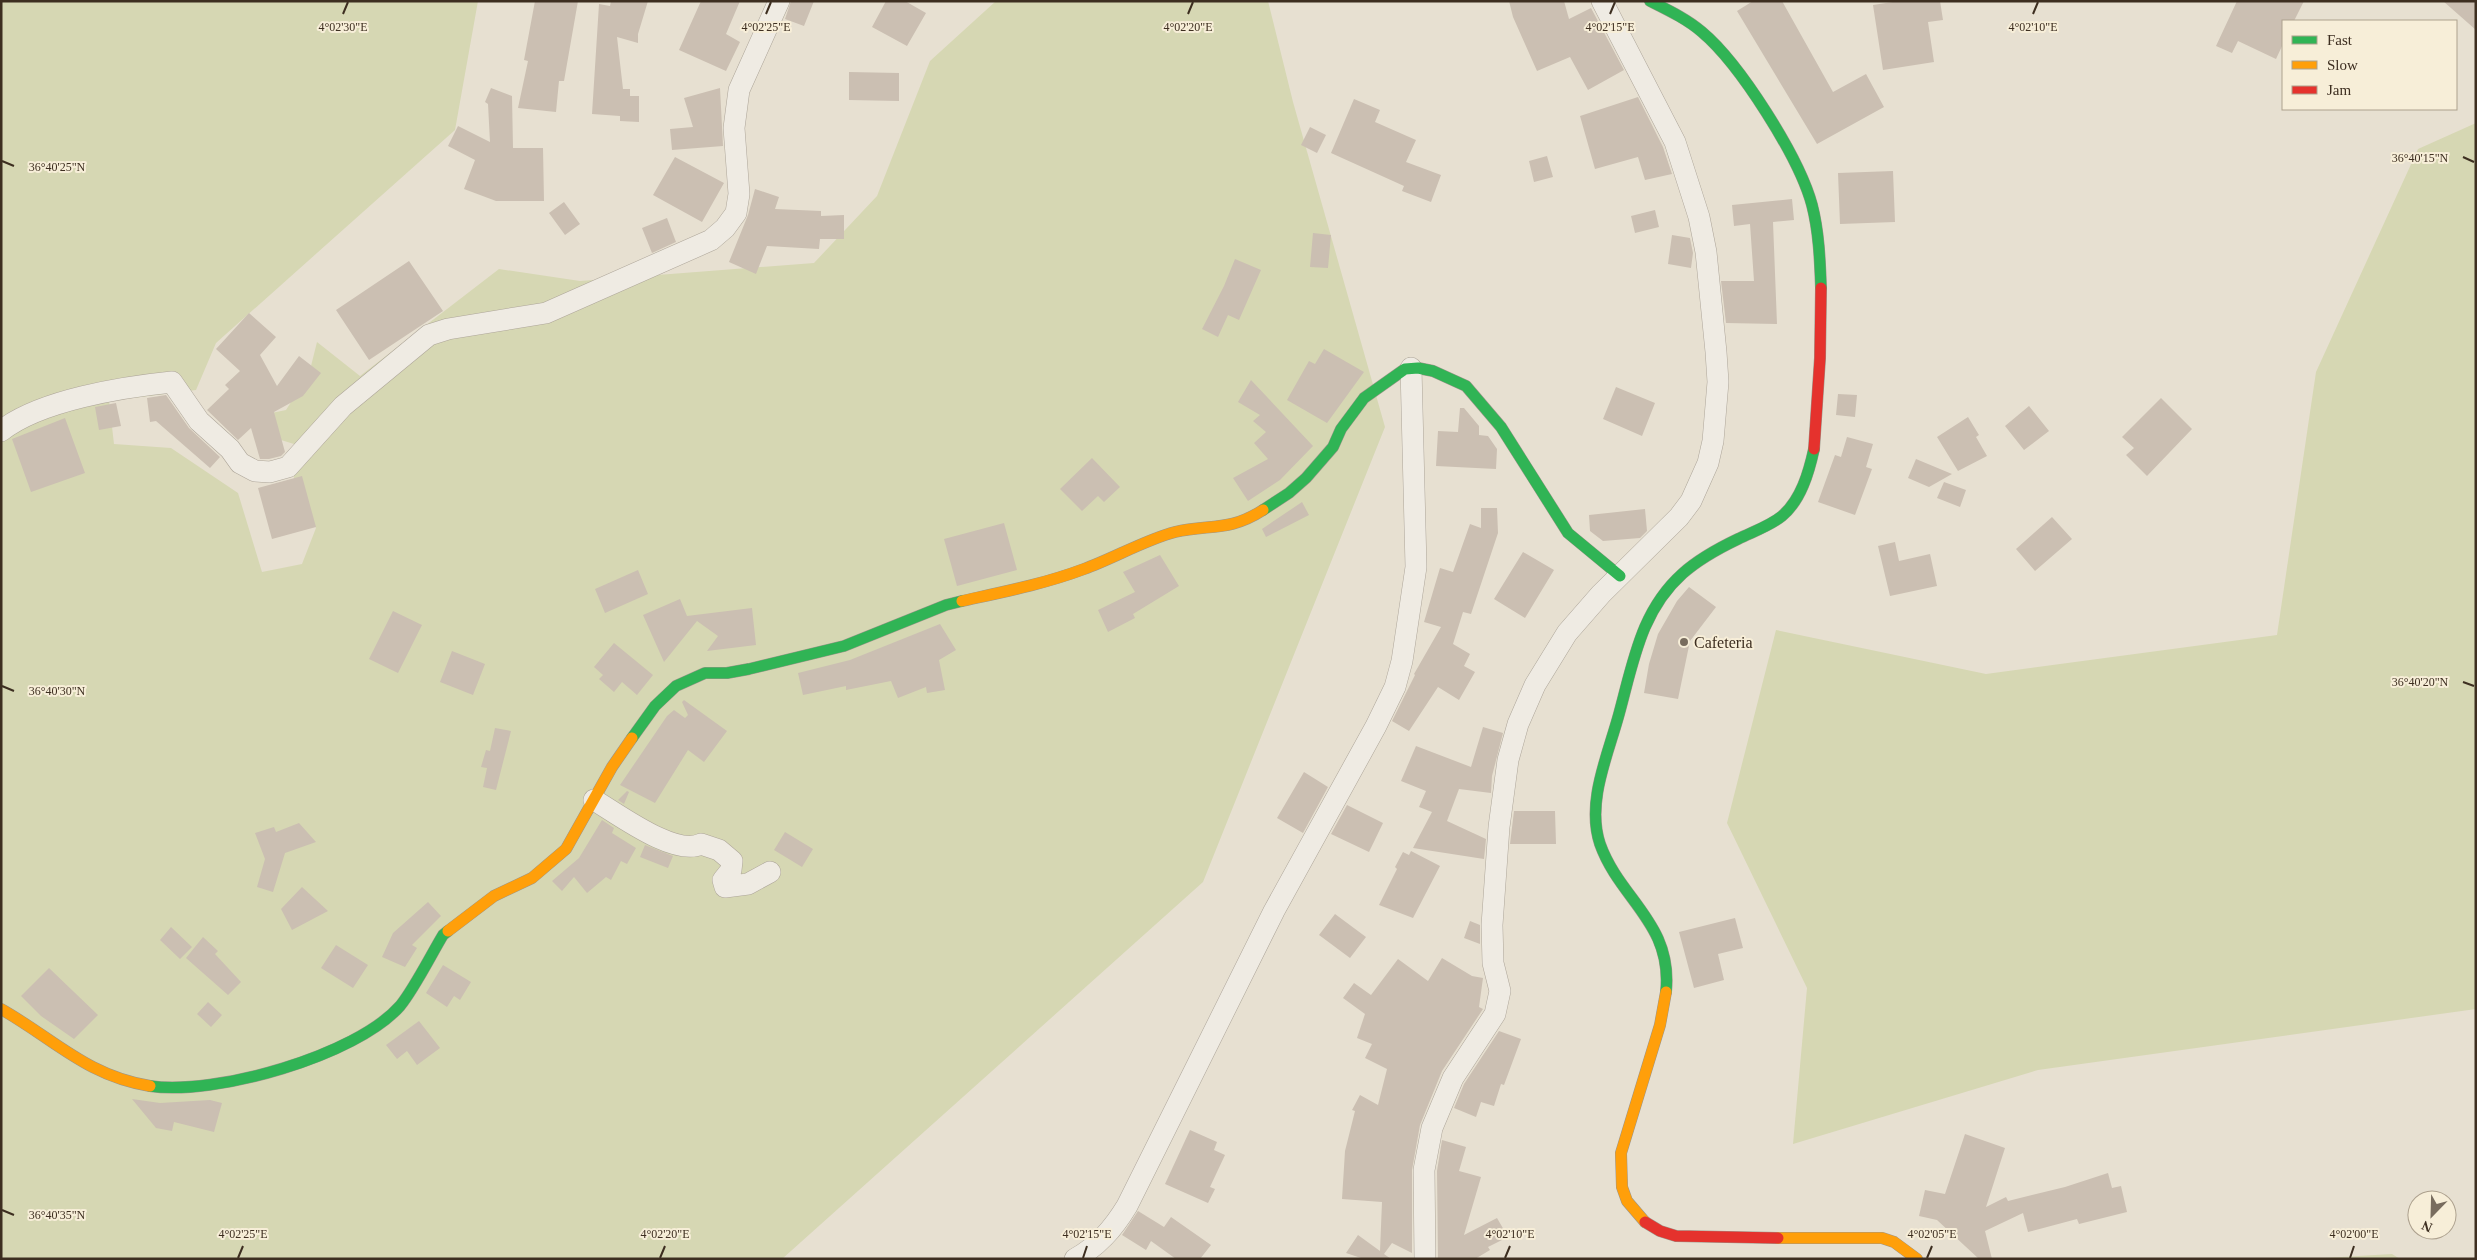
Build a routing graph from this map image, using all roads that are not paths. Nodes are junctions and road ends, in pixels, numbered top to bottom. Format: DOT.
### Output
graph roads {
  1 [pos="779,1"];
  2 [pos="1602,1"];
  3 [pos="1650,1"];
  4 [pos="1411,368"];
  5 [pos="1,431"];
  6 [pos="1620,576"];
  7 [pos="594,800"];
  8 [pos="770,872"];
  9 [pos="1,1009"];
  10 [pos="1075,1259"];
  11 [pos="1425,1259"];
  12 [pos="1917,1259"];
  1 -- 5 [label="street"];
  2 -- 6 [label="street"];
  3 -- 12 [label="street"];
  4 -- 6 [label="street"];
  4 -- 7 [label="street"];
  4 -- 10 [label="street"];
  6 -- 11 [label="street"];
  7 -- 8 [label="street"];
  7 -- 9 [label="street"];
}
